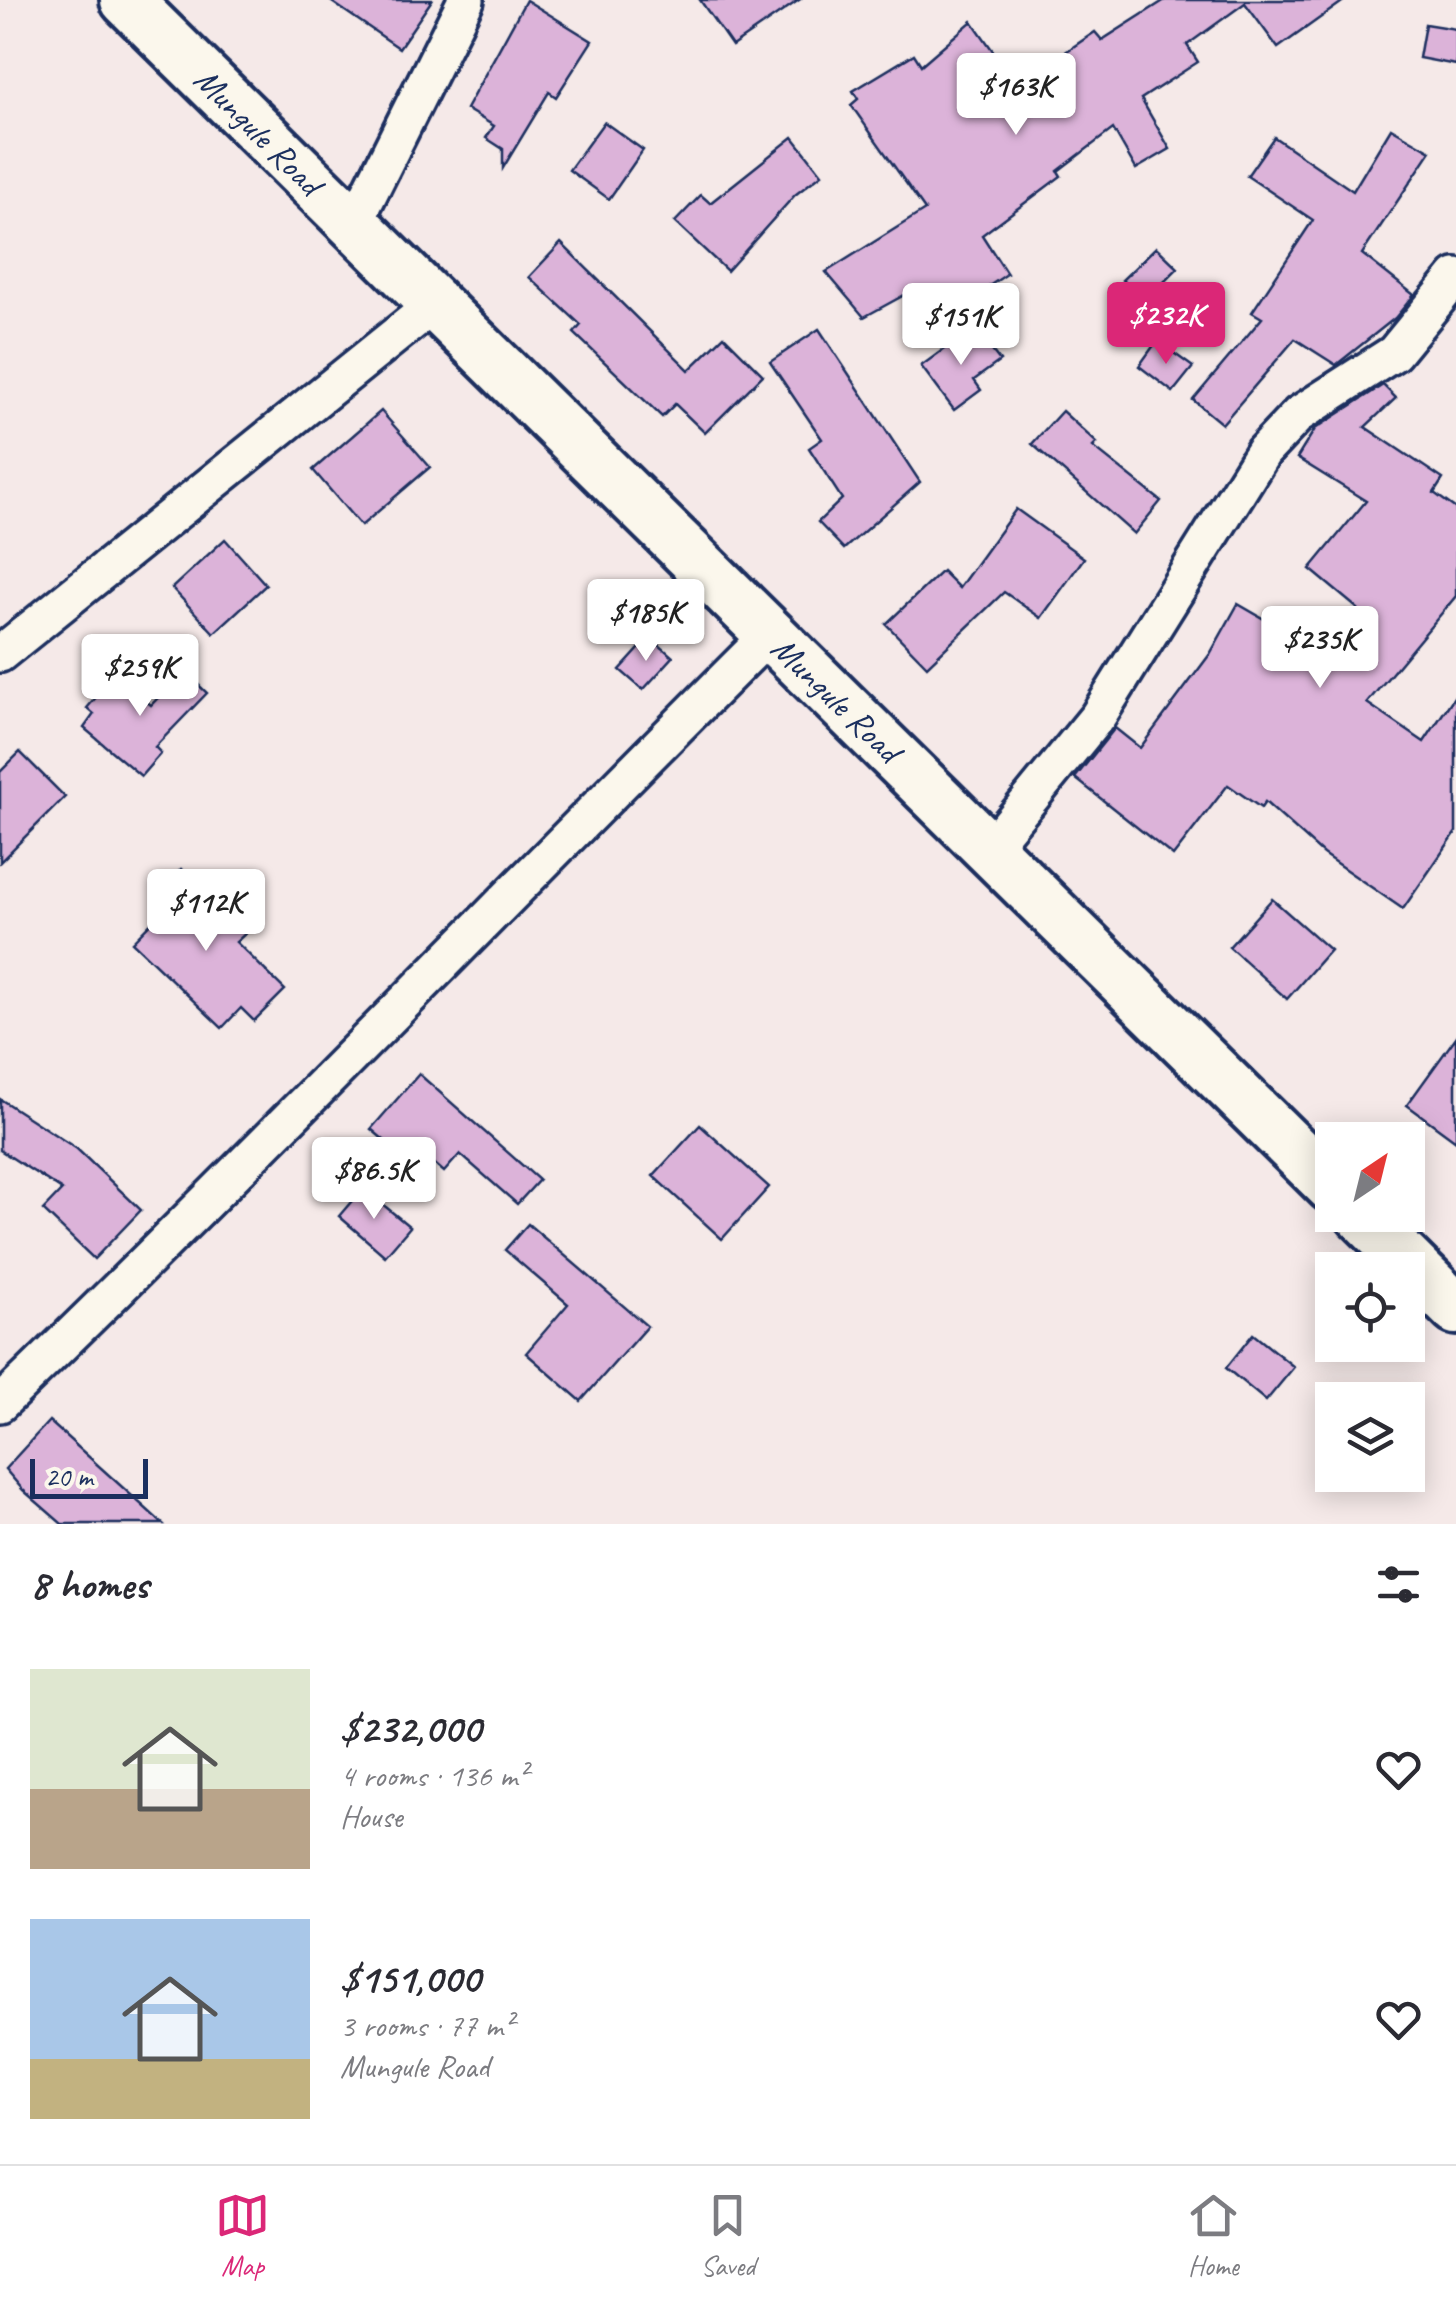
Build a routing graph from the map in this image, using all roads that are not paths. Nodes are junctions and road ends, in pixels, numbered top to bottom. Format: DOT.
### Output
graph roads {
  1 [pos="126,0"];
  2 [pos="466,0"];
  3 [pos="353,226"];
  4 [pos="1456,277"];
  5 [pos="432,306"];
  6 [pos="770,634"];
  7 [pos="0,654"];
  8 [pos="990,848"];
  9 [pos="1315,1170"];
  10 [pos="1377,1232"];
  11 [pos="1456,1310"];
  12 [pos="0,1404"];
  1 -- 3 [label="street, Mungule Road"];
  2 -- 3 [label="street"];
  3 -- 5 [label="street, Mungule Road"];
  4 -- 8 [label="street"];
  5 -- 6 [label="street, Mungule Road"];
  5 -- 7 [label="street"];
  6 -- 8 [label="street, Mungule Road"];
  6 -- 12 [label="street"];
  8 -- 9 [label="street, Mungule Road"];
  10 -- 11 [label="street"];
}
